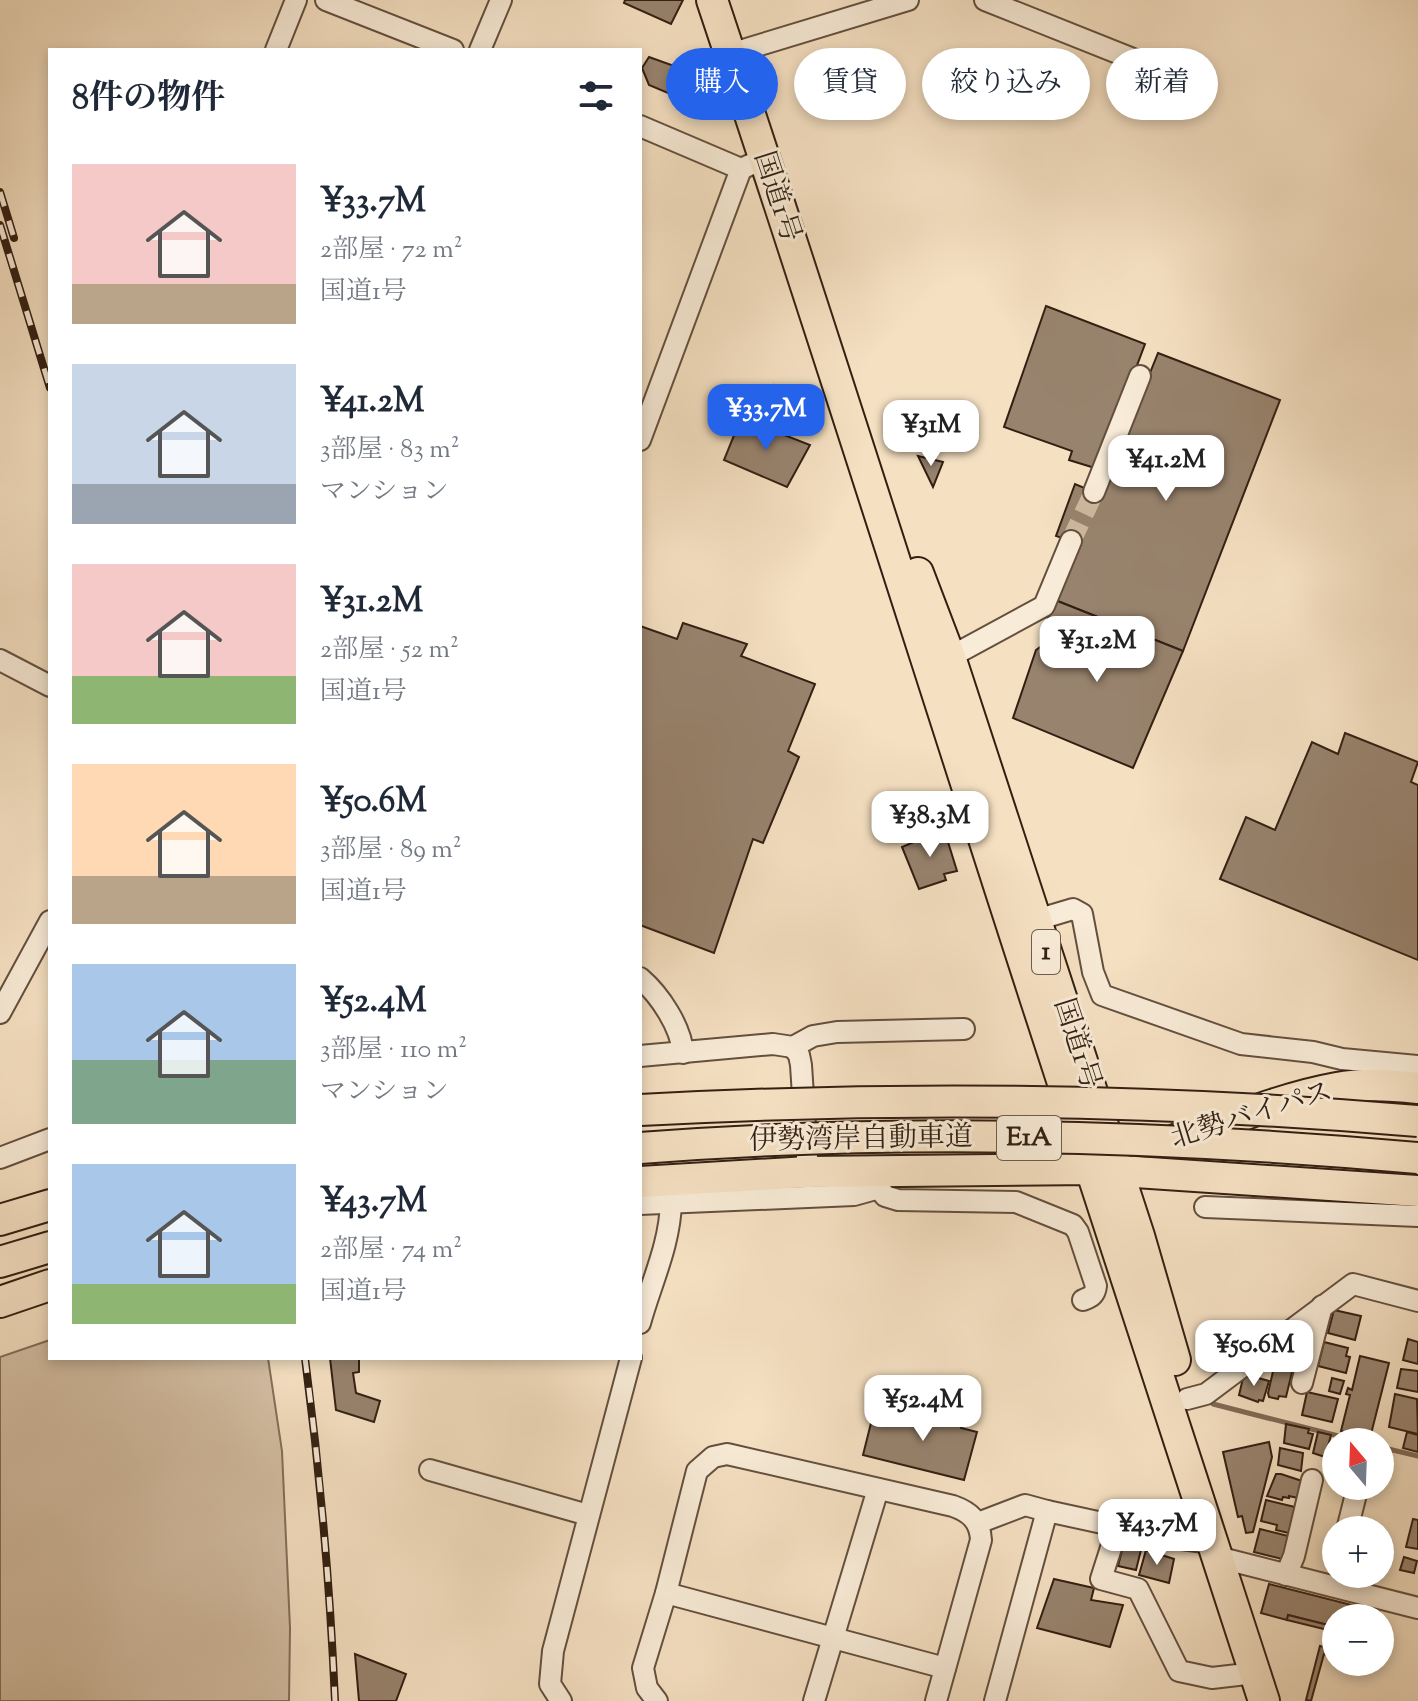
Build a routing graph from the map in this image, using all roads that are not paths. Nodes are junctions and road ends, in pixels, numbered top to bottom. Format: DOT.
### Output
graph roads {
  1 [pos="296,0"];
  2 [pos="326,0"];
  3 [pos="501,0"];
  4 [pos="712,0"];
  5 [pos="908,0"];
  6 [pos="985,0"];
  7 [pos="277,48"];
  8 [pos="448,48"];
  9 [pos="481,48"];
  10 [pos="728,48"];
  11 [pos="750,48"];
  12 [pos="1106,48"];
  13 [pos="743,120"];
  14 [pos="642,127"];
  15 [pos="752,164"];
  16 [pos="796,258"];
  17 [pos="1140,376"];
  18 [pos="642,435"];
  19 [pos="1094,492"];
  20 [pos="1071,541"];
  21 [pos="950,657"];
  22 [pos="0,660"];
  23 [pos="48,685"];
  24 [pos="1036,920"];
  25 [pos="48,925"];
  26 [pos="642,980"];
  27 [pos="0,1013"];
  28 [pos="964,1029"];
  29 [pos="793,1047"];
  30 [pos="683,1053"];
  31 [pos="642,1056"];
  32 [pos="1418,1066"];
  33 [pos="1341,1073"];
  34 [pos="1418,1088"];
  35 [pos="642,1110"];
  36 [pos="1418,1121"];
  37 [pos="48,1140"];
  38 [pos="642,1148"];
  39 [pos="0,1158"];
  40 [pos="1418,1158"];
  41 [pos="1107,1167"];
  42 [pos="808,1172"];
  43 [pos="1187,1176"];
  44 [pos="882,1179"];
  45 [pos="642,1182"];
  46 [pos="1418,1191"];
  47 [pos="1321,1198"];
  48 [pos="671,1202"];
  49 [pos="642,1204"];
  50 [pos="48,1206"];
  51 [pos="1205,1207"];
  52 [pos="1418,1216"];
  53 [pos="0,1220"];
  54 [pos="1139,1236"];
  55 [pos="48,1248"];
  56 [pos="0,1262"];
  57 [pos="48,1286"];
  58 [pos="1083,1300"];
  59 [pos="1418,1301"];
  60 [pos="0,1302"];
  61 [pos="1322,1306"];
  62 [pos="642,1317"];
  63 [pos="630,1360"];
  64 [pos="1302,1383"];
  65 [pos="1187,1399"];
  66 [pos="430,1470"];
  67 [pos="1312,1480"];
  68 [pos="878,1489"];
  69 [pos="1047,1511"];
  70 [pos="588,1515"];
  71 [pos="978,1523"];
  72 [pos="1118,1526"];
  73 [pos="1220,1551"];
  74 [pos="1286,1575"];
  75 [pos="1322,1578"];
  76 [pos="1360,1588"];
  77 [pos="666,1593"];
  78 [pos="1418,1608"];
  79 [pos="833,1636"];
  80 [pos="945,1668"];
  81 [pos="1257,1678"];
  82 [pos="562,1700"];
  83 [pos="657,1701"];
  84 [pos="814,1701"];
  85 [pos="936,1701"];
  86 [pos="995,1701"];
  1 -- 7 [label="street"];
  2 -- 8 [label="street"];
  3 -- 9 [label="street"];
  4 -- 10 [label="highway, 国道1号 / 1"];
  5 -- 11 [label="street"];
  6 -- 12 [label="street"];
  13 -- 15 [label="highway, 国道1号 / 1"];
  14 -- 15 [label="street"];
  15 -- 16 [label="highway, 国道1号 / 1"];
  15 -- 18 [label="street"];
  16 -- 21 [label="highway, 国道1号 / 1"];
  16 -- 41 [label="highway, 国道1号 / 1"];
  17 -- 19 [label="street"];
  20 -- 21 [label="street"];
  21 -- 24 [label="highway, 国道1号 / 1"];
  22 -- 23 [label="street"];
  24 -- 33 [label="street"];
  24 -- 41 [label="highway, 国道1号 / 1"];
  25 -- 27 [label="street"];
  26 -- 30 [label="street"];
  28 -- 29 [label="street"];
  29 -- 30 [label="street"];
  29 -- 42 [label="street"];
  30 -- 31 [label="street"];
  32 -- 33 [label="street"];
  33 -- 34 [label="highway, 北勢バイパス"];
  33 -- 41 [label="highway, 北勢バイパス"];
  35 -- 36 [label="highway, 伊勢湾岸自動車道 / E1A, bridge"];
  37 -- 39 [label="street"];
  38 -- 40 [label="highway, 伊勢湾岸自動車道 / E1A, bridge"];
  41 -- 43 [label="highway, 北勢バイパス"];
  41 -- 44 [label="highway, 北勢バイパス"];
  41 -- 54 [label="highway, 国道1号 / 1"];
  41 -- 73 [label="highway, 国道1号 / 1"];
  42 -- 44 [label="highway, 北勢バイパス"];
  42 -- 45 [label="highway, 北勢バイパス"];
  43 -- 47 [label="highway, 北勢バイパス"];
  43 -- 54 [label="highway"];
  44 -- 48 [label="street"];
  44 -- 58 [label="street"];
  46 -- 47 [label="highway, 北勢バイパス"];
  47 -- 51 [label="street"];
  47 -- 52 [label="street"];
  48 -- 49 [label="street"];
  48 -- 62 [label="street"];
  50 -- 53 [label="highway"];
  54 -- 65 [label="highway, 国道1号 / 1"];
  55 -- 56 [label="highway"];
  57 -- 60 [label="highway"];
  59 -- 61 [label="street"];
  61 -- 64 [label="street"];
  61 -- 65 [label="street"];
  63 -- 70 [label="street"];
  65 -- 73 [label="highway, 国道1号 / 1"];
  66 -- 70 [label="street"];
  67 -- 74 [label="street"];
  68 -- 71 [label="street"];
  68 -- 77 [label="street"];
  68 -- 79 [label="street"];
  69 -- 71 [label="street"];
  69 -- 72 [label="street"];
  69 -- 86 [label="street"];
  70 -- 82 [label="street"];
  71 -- 80 [label="street"];
  72 -- 73 [label="street"];
  72 -- 81 [label="street"];
  73 -- 74 [label="street"];
  73 -- 81 [label="highway, 国道1号 / 1"];
  74 -- 75 [label="street"];
  76 -- 78 [label="street"];
  77 -- 79 [label="street"];
  77 -- 83 [label="street"];
  79 -- 80 [label="street"];
  79 -- 84 [label="street"];
  80 -- 85 [label="street"];
}
